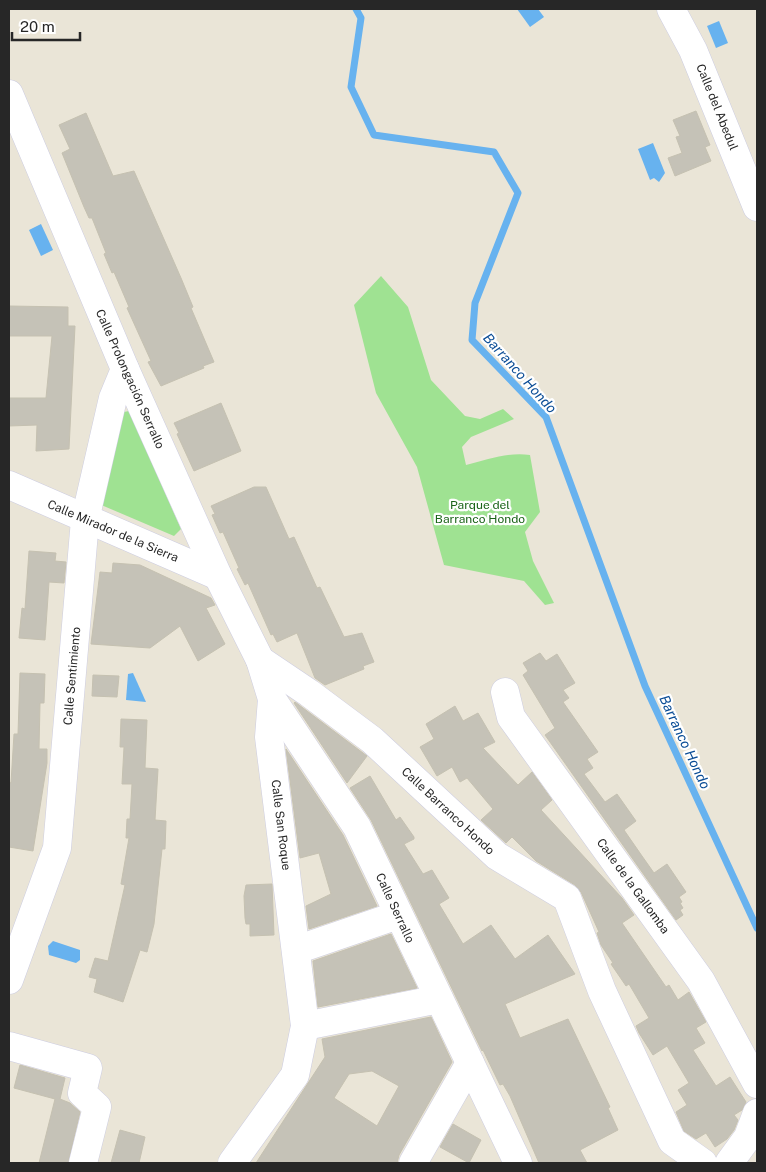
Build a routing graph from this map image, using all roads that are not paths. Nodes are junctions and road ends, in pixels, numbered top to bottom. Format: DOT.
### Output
graph roads {
  1 [pos="671,9"];
  2 [pos="9,94"];
  3 [pos="757,207"];
  4 [pos="125,369"];
  5 [pos="9,485"];
  6 [pos="85,520"];
  7 [pos="218,576"];
  8 [pos="260,660"];
  9 [pos="505,692"];
  10 [pos="272,699"];
  11 [pos="398,915"];
  12 [pos="296,950"];
  13 [pos="9,980"];
  14 [pos="440,999"];
  15 [pos="305,1026"];
  16 [pos="9,1046"];
  17 [pos="470,1063"];
  18 [pos="757,1084"];
  19 [pos="757,1113"];
  20 [pos="83,1163"];
  21 [pos="232,1163"];
  22 [pos="413,1163"];
  23 [pos="518,1163"];
  24 [pos="704,1163"];
  25 [pos="729,1163"];
  1 -- 3 [label="street, Calle del Abedul"];
  2 -- 4 [label="street, Calle Prolongación Serrallo"];
  4 -- 6 [label="street, Calle Sentimiento"];
  4 -- 7 [label="street, Calle Prolongación Serrallo"];
  5 -- 6 [label="street, Calle Mirador de la Sierra"];
  6 -- 7 [label="street, Calle Mirador de la Sierra"];
  6 -- 13 [label="street, Calle Sentimiento"];
  7 -- 8 [label="street, Calle Prolongación Serrallo"];
  8 -- 10 [label="street, Calle Serrallo"];
  8 -- 24 [label="street, Calle Barranco Hondo"];
  9 -- 18 [label="street, Calle de la Gallomba"];
  10 -- 11 [label="street, Calle Serrallo"];
  10 -- 12 [label="street, Calle San Roque"];
  11 -- 12 [label="street"];
  11 -- 14 [label="street, Calle Serrallo"];
  12 -- 15 [label="street, Calle San Roque"];
  14 -- 15 [label="street"];
  14 -- 17 [label="street, Calle Serrallo"];
  15 -- 21 [label="street, Calle San Roque"];
  16 -- 20 [label="street"];
  17 -- 22 [label="street"];
  17 -- 23 [label="street, Calle Serrallo"];
  19 -- 25 [label="street"];
}
